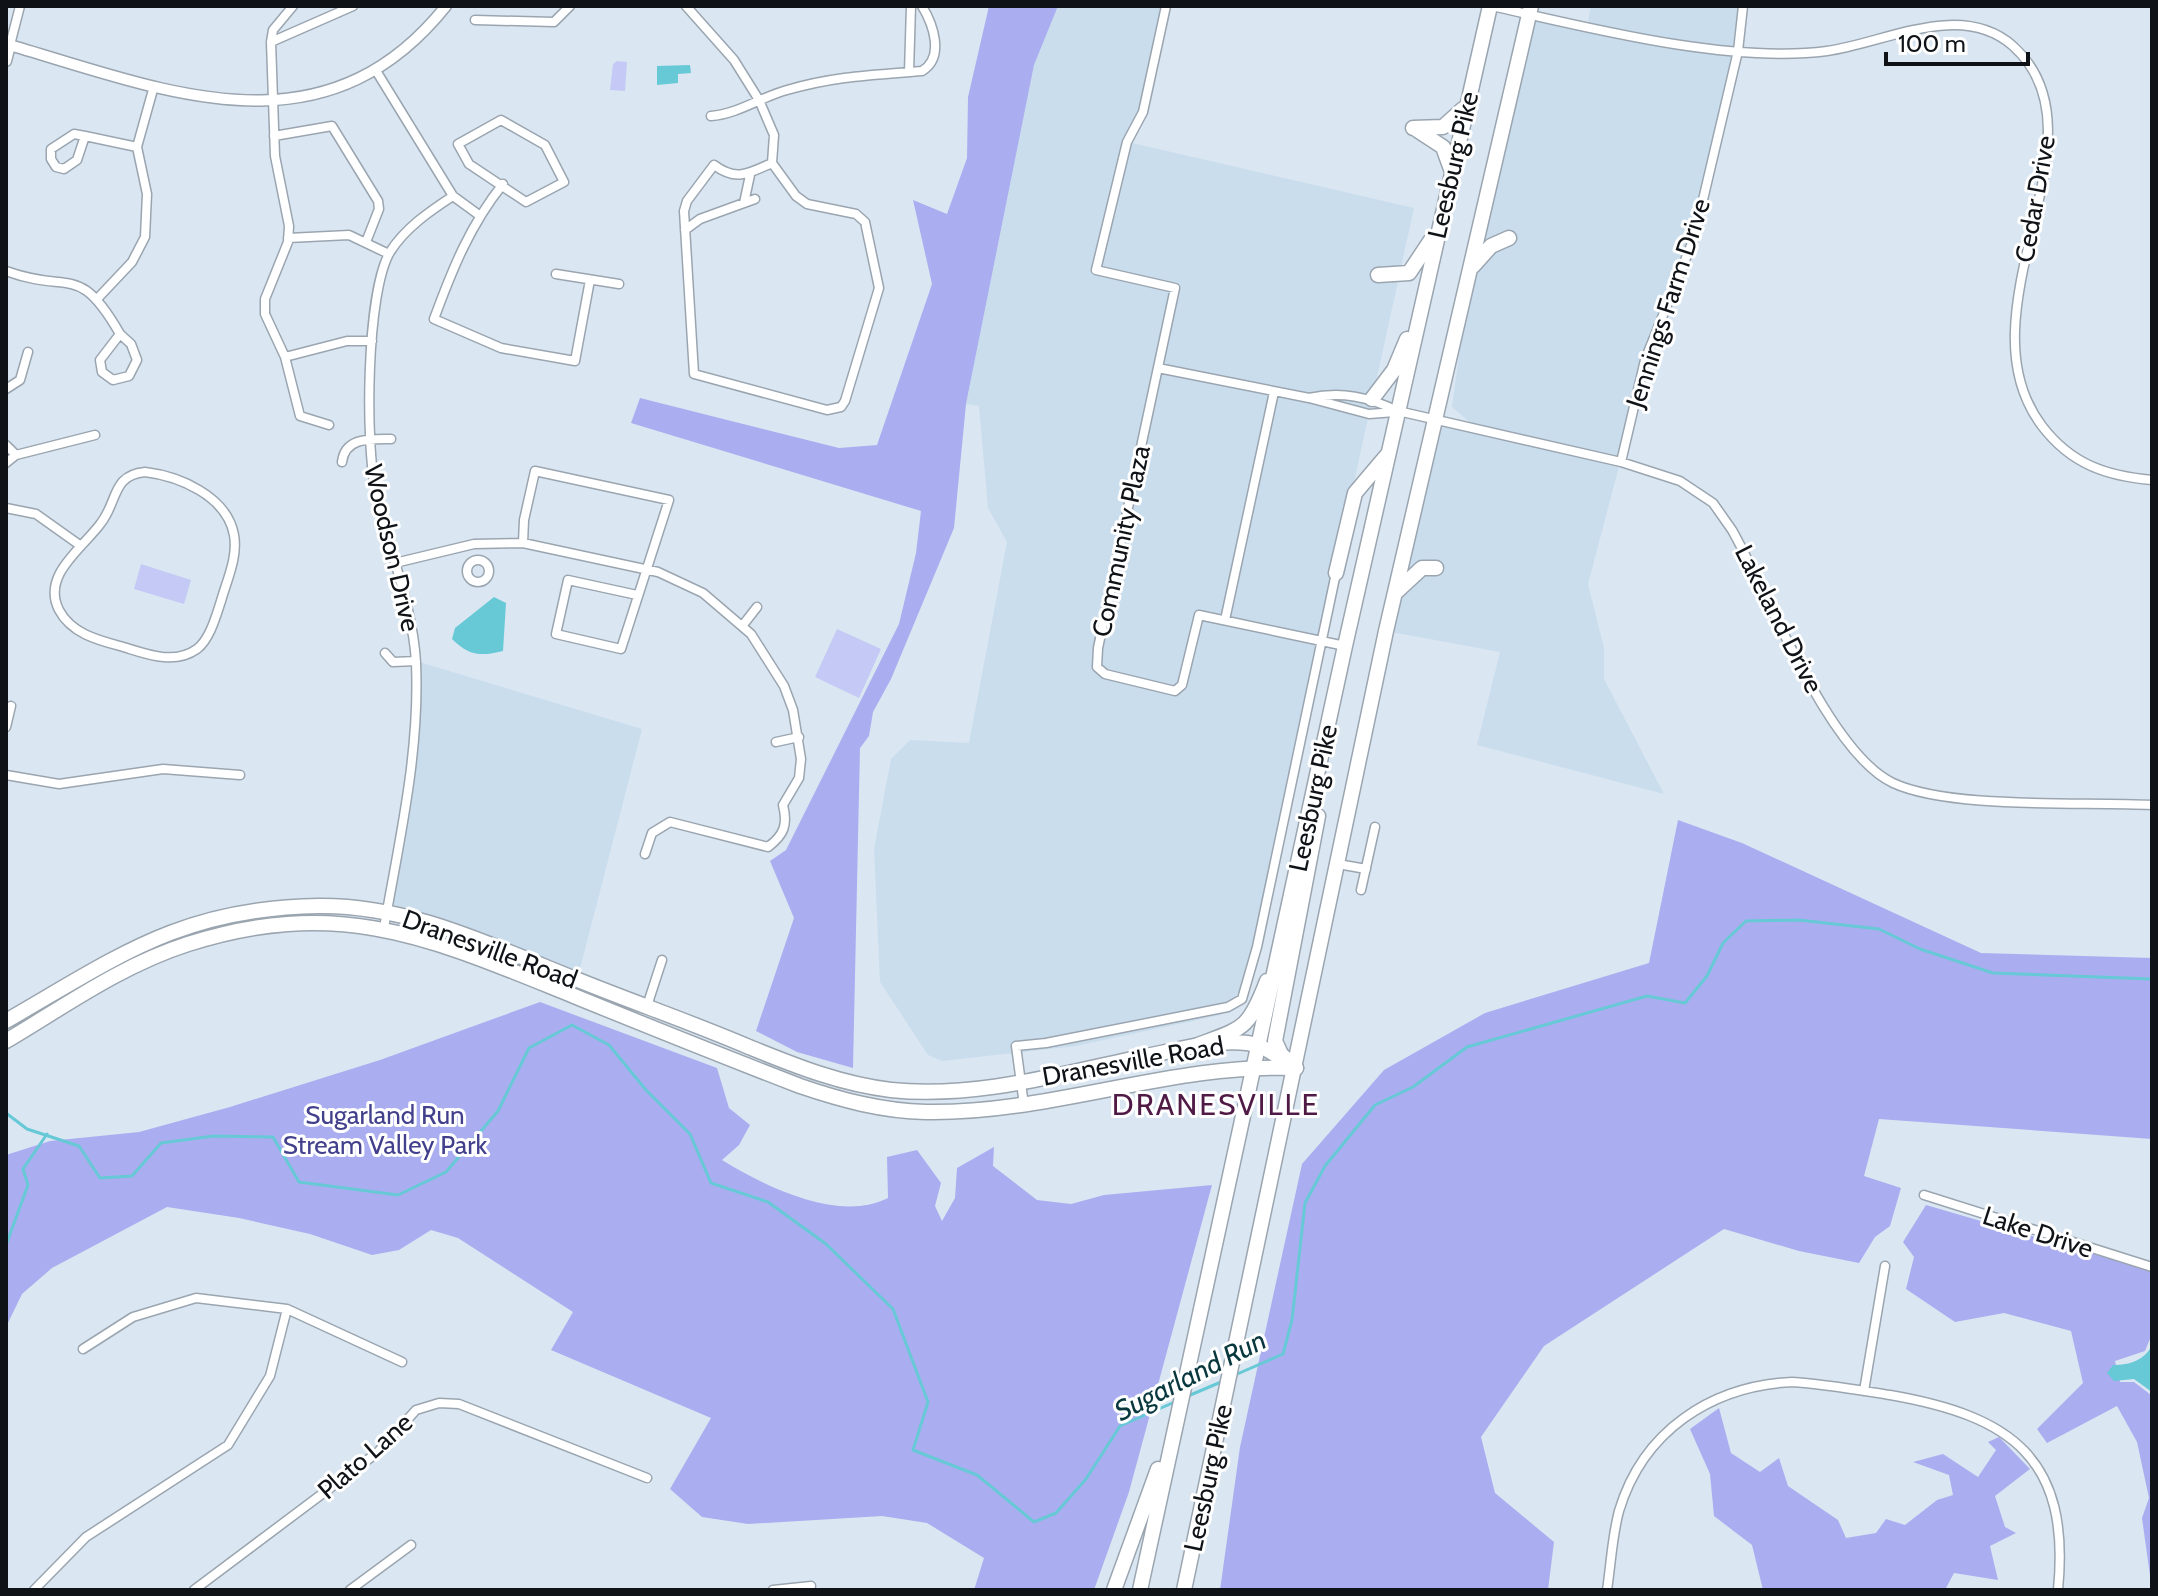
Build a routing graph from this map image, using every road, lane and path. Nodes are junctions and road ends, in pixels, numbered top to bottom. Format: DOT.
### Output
graph roads {
  1 [pos="20,6"];
  2 [pos="293,6"];
  3 [pos="353,6"];
  4 [pos="446,6"];
  5 [pos="570,6"];
  6 [pos="686,6"];
  7 [pos="911,6"];
  8 [pos="922,6"];
  9 [pos="1166,6"];
  10 [pos="1491,6"];
  11 [pos="1743,6"];
  12 [pos="1530,10"];
  13 [pos="475,20"];
  14 [pos="271,42"];
  15 [pos="8,45"];
  16 [pos="1738,51"];
  17 [pos="6,61"];
  18 [pos="375,69"];
  19 [pos="909,72"];
  20 [pos="154,86"];
  21 [pos="759,100"];
  22 [pos="271,102"];
  23 [pos="1468,102"];
  24 [pos="711,116"];
  25 [pos="85,136"];
  26 [pos="274,136"];
  27 [pos="137,147"];
  28 [pos="772,163"];
  29 [pos="1451,172"];
  30 [pos="750,175"];
  31 [pos="503,184"];
  32 [pos="453,196"];
  33 [pos="755,199"];
  34 [pos="744,203"];
  35 [pos="479,215"];
  36 [pos="1482,224"];
  37 [pos="1439,225"];
  38 [pos="685,230"];
  39 [pos="288,238"];
  40 [pos="366,242"];
  41 [pos="389,254"];
  42 [pos="1471,267"];
  43 [pos="6,271"];
  44 [pos="556,274"];
  45 [pos="1378,275"];
  46 [pos="590,280"];
  47 [pos="619,284"];
  48 [pos="98,298"];
  49 [pos="1419,314"];
  50 [pos="120,334"];
  51 [pos="372,341"];
  52 [pos="28,352"];
  53 [pos="285,357"];
  54 [pos="1158,368"];
  55 [pos="6,389"];
  56 [pos="1274,392"];
  57 [pos="1309,398"];
  58 [pos="1372,399"];
  59 [pos="1398,411"];
  60 [pos="1434,418"];
  61 [pos="329,425"];
  62 [pos="95,435"];
  63 [pos="368,439"];
  64 [pos="391,439"];
  65 [pos="6,445"];
  66 [pos="1389,453"];
  67 [pos="16,455"];
  68 [pos="342,462"];
  69 [pos="1621,462"];
  70 [pos="6,463"];
  71 [pos="2152,480"];
  72 [pos="6,508"];
  73 [pos="523,543"];
  74 [pos="474,544"];
  75 [pos="81,546"];
  76 [pos="478,560"];
  77 [pos="395,563"];
  78 [pos="1436,568"];
  79 [pos="645,570"];
  80 [pos="1336,573"];
  81 [pos="1395,594"];
  82 [pos="637,595"];
  83 [pos="757,607"];
  84 [pos="1225,620"];
  85 [pos="743,625"];
  86 [pos="1323,641"];
  87 [pos="1345,646"];
  88 [pos="385,653"];
  89 [pos="416,661"];
  90 [pos="11,706"];
  91 [pos="6,727"];
  92 [pos="799,737"];
  93 [pos="776,742"];
  94 [pos="1324,747"];
  95 [pos="6,775"];
  96 [pos="240,775"];
  97 [pos="2152,805"];
  98 [pos="1375,827"];
  99 [pos="645,854"];
  100 [pos="1338,864"];
  101 [pos="1366,869"];
  102 [pos="1361,890"];
  103 [pos="1266,904"];
  104 [pos="1290,908"];
  105 [pos="387,912"];
  106 [pos="384,928"];
  107 [pos="1284,935"];
  108 [pos="662,960"];
  109 [pos="647,1006"];
  110 [pos="6,1021"];
  111 [pos="6,1041"];
  112 [pos="1195,1046"];
  113 [pos="1260,1046"];
  114 [pos="1256,1066"];
  115 [pos="1296,1068"];
  116 [pos="1020,1082"];
  117 [pos="1024,1105"];
  118 [pos="1924,1195"];
  119 [pos="1885,1266"];
  120 [pos="2152,1267"];
  121 [pos="287,1309"];
  122 [pos="83,1349"];
  123 [pos="402,1362"];
  124 [pos="1864,1391"];
  125 [pos="1176,1420"];
  126 [pos="1212,1458"];
  127 [pos="647,1478"];
  128 [pos="411,1545"];
  129 [pos="811,1586"];
  130 [pos="34,1590"];
  131 [pos="194,1590"];
  132 [pos="350,1590"];
  133 [pos="773,1590"];
  134 [pos="1114,1590"];
  135 [pos="1140,1590"];
  136 [pos="1184,1590"];
  137 [pos="1191,1590"];
  138 [pos="1607,1590"];
  139 [pos="2058,1590"];
  1 -- 15 [label="street"];
  2 -- 14 [label="street"];
  3 -- 14 [label="street"];
  4 -- 18 [label="street"];
  5 -- 13 [label="street"];
  6 -- 21 [label="street"];
  7 -- 19 [label="street"];
  8 -- 19 [label="street"];
  9 -- 54 [label="street, Community Plaza"];
  10 -- 12 [label="street, Cedar Drive"];
  10 -- 23 [label="main road, Leesburg Pike"];
  11 -- 16 [label="street, Jennings Farm Drive"];
  12 -- 16 [label="street, Cedar Drive"];
  12 -- 36 [label="main road, Leesburg Pike"];
  14 -- 22 [label="street"];
  15 -- 17 [label="street"];
  15 -- 20 [label="street"];
  16 -- 69 [label="street, Jennings Farm Drive"];
  16 -- 71 [label="street, Cedar Drive"];
  18 -- 22 [label="street"];
  18 -- 32 [label="street"];
  19 -- 21 [label="street"];
  20 -- 22 [label="street"];
  20 -- 27 [label="street"];
  21 -- 24 [label="street"];
  21 -- 28 [label="street"];
  22 -- 26 [label="street"];
  23 -- 29 [label="main road, Leesburg Pike"];
  23 -- 29 [label="main road"];
  25 -- 25 [label="street"];
  25 -- 27 [label="street"];
  26 -- 39 [label="street"];
  26 -- 40 [label="street"];
  27 -- 48 [label="street"];
  28 -- 30 [label="street"];
  28 -- 38 [label="street"];
  29 -- 37 [label="main road, Leesburg Pike"];
  30 -- 34 [label="street"];
  30 -- 38 [label="street"];
  31 -- 31 [label="street"];
  31 -- 35 [label="street"];
  32 -- 35 [label="street"];
  32 -- 41 [label="street"];
  33 -- 34 [label="street"];
  34 -- 38 [label="street"];
  35 -- 46 [label="street"];
  36 -- 42 [label="main road, Leesburg Pike"];
  36 -- 42 [label="main road"];
  37 -- 45 [label="main road"];
  37 -- 49 [label="main road, Leesburg Pike"];
  39 -- 40 [label="street"];
  39 -- 53 [label="street"];
  40 -- 41 [label="street"];
  41 -- 51 [label="street, Woodson Drive"];
  42 -- 60 [label="main road, Leesburg Pike"];
  43 -- 48 [label="street"];
  44 -- 46 [label="street"];
  46 -- 47 [label="street"];
  48 -- 50 [label="street"];
  49 -- 58 [label="main road"];
  49 -- 59 [label="main road, Leesburg Pike"];
  50 -- 50 [label="street"];
  51 -- 53 [label="street"];
  51 -- 63 [label="street, Woodson Drive"];
  52 -- 55 [label="street"];
  53 -- 61 [label="street"];
  54 -- 56 [label="street"];
  54 -- 84 [label="street, Community Plaza"];
  56 -- 57 [label="street"];
  56 -- 84 [label="street"];
  57 -- 58 [label="street"];
  57 -- 59 [label="street"];
  58 -- 59 [label="street"];
  59 -- 60 [label="street, Lakeland Drive"];
  59 -- 66 [label="main road, Leesburg Pike"];
  60 -- 69 [label="street, Lakeland Drive"];
  60 -- 81 [label="main road, Leesburg Pike"];
  62 -- 67 [label="street"];
  63 -- 64 [label="street"];
  63 -- 68 [label="street"];
  63 -- 77 [label="street, Woodson Drive"];
  65 -- 67 [label="street"];
  66 -- 80 [label="main road"];
  66 -- 87 [label="main road, Leesburg Pike"];
  67 -- 70 [label="street"];
  69 -- 97 [label="street, Lakeland Drive"];
  72 -- 75 [label="street"];
  73 -- 74 [label="street"];
  73 -- 79 [label="street"];
  73 -- 79 [label="street"];
  74 -- 76 [label="street"];
  74 -- 77 [label="street"];
  75 -- 75 [label="street"];
  77 -- 89 [label="street, Woodson Drive"];
  78 -- 81 [label="main road"];
  79 -- 82 [label="street"];
  79 -- 85 [label="street"];
  80 -- 86 [label="street"];
  81 -- 100 [label="main road, Leesburg Pike"];
  82 -- 82 [label="street"];
  83 -- 85 [label="street"];
  84 -- 86 [label="street, Community Plaza"];
  85 -- 92 [label="street"];
  86 -- 87 [label="street, Community Plaza"];
  86 -- 103 [label="street"];
  87 -- 94 [label="main road, Leesburg Pike"];
  88 -- 89 [label="street"];
  89 -- 105 [label="street, Woodson Drive"];
  90 -- 91 [label="street"];
  92 -- 93 [label="street"];
  92 -- 99 [label="street"];
  94 -- 104 [label="main road, Leesburg Pike"];
  94 -- 115 [label="main road"];
  95 -- 96 [label="street"];
  98 -- 101 [label="street"];
  100 -- 101 [label="street"];
  100 -- 115 [label="main road, Leesburg Pike"];
  101 -- 102 [label="street"];
  103 -- 104 [label="street"];
  103 -- 116 [label="street"];
  104 -- 107 [label="main road, Leesburg Pike"];
  105 -- 106 [label="street, Woodson Drive"];
  105 -- 109 [label="main road, Dranesville Road"];
  105 -- 110 [label="main road, Dranesville Road"];
  106 -- 111 [label="main road, Dranesville Road"];
  106 -- 117 [label="main road, Dranesville Road"];
  107 -- 112 [label="main road"];
  107 -- 113 [label="main road, Leesburg Pike"];
  108 -- 109 [label="street"];
  109 -- 116 [label="main road, Dranesville Road"];
  112 -- 113 [label="main road, Dranesville Road"];
  112 -- 116 [label="main road, Dranesville Road"];
  113 -- 114 [label="main road, Leesburg Pike"];
  113 -- 115 [label="main road, Dranesville Road"];
  114 -- 115 [label="main road, Dranesville Road"];
  114 -- 117 [label="main road, Dranesville Road"];
  114 -- 125 [label="main road, Leesburg Pike"];
  115 -- 126 [label="main road, Leesburg Pike"];
  116 -- 117 [label="street"];
  118 -- 120 [label="street, Lake Drive"];
  119 -- 124 [label="street"];
  121 -- 122 [label="street"];
  121 -- 123 [label="street"];
  121 -- 130 [label="street"];
  124 -- 138 [label="street"];
  124 -- 139 [label="street"];
  125 -- 134 [label="main road"];
  125 -- 135 [label="main road, Leesburg Pike"];
  126 -- 136 [label="main road, Leesburg Pike"];
  126 -- 137 [label="main road"];
  127 -- 131 [label="street, Plato Lane"];
  128 -- 132 [label="street"];
  129 -- 133 [label="street"];
}
